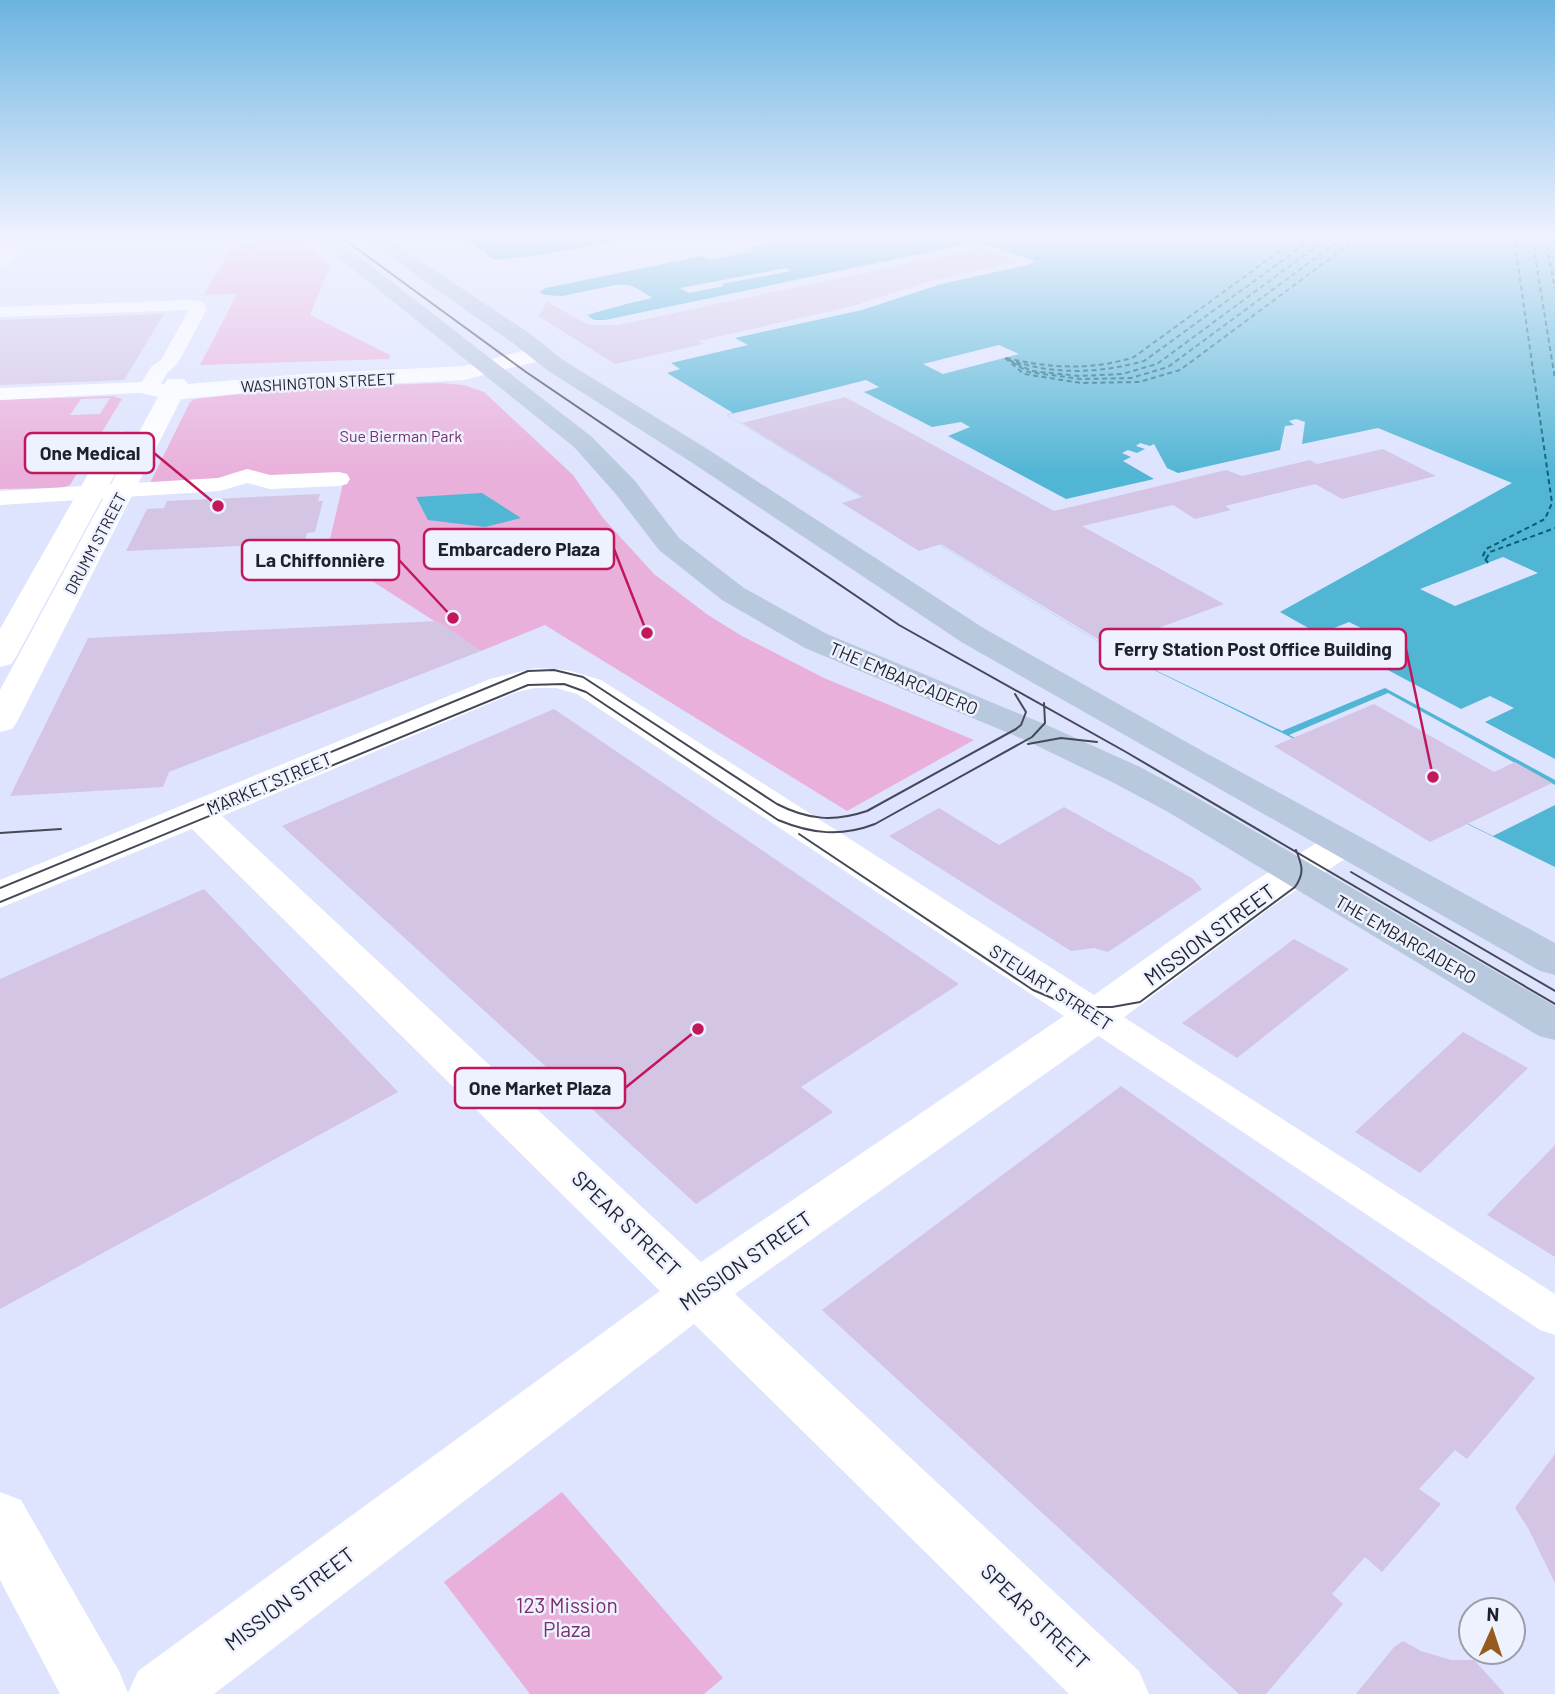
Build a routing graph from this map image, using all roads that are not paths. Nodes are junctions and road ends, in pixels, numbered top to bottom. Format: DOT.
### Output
graph roads {
  1 [pos="195,316"];
  2 [pos="423,316"];
  3 [pos="488,316"];
  4 [pos="540,354"];
  5 [pos="486,366"];
  6 [pos="167,382"];
  7 [pos="0,394"];
  8 [pos="665,434"];
  9 [pos="339,479"];
  10 [pos="625,487"];
  11 [pos="124,490"];
  12 [pos="91,493"];
  13 [pos="0,498"];
  14 [pos="46,633"];
  15 [pos="4,642"];
  16 [pos="1044,676"];
  17 [pos="539,677"];
  18 [pos="900,677"];
  19 [pos="1083,698"];
  20 [pos="996,702"];
  21 [pos="0,722"];
  22 [pos="197,813"];
  23 [pos="1342,844"];
  24 [pos="1294,873"];
  25 [pos="0,895"];
  26 [pos="1555,961"];
  27 [pos="1095,1016"];
  28 [pos="1555,1025"];
  29 [pos="698,1292"];
  30 [pos="1555,1317"];
  31 [pos="0,1520"];
  32 [pos="96,1694"];
  33 [pos="161,1694"];
  34 [pos="1116,1694"];
  1 -- 6 [label="street, DRUMM STREET"];
  2 -- 5 [label="main road, THE EMBARCADERO"];
  3 -- 4 [label="main road"];
  4 -- 5 [label="street, WASHINGTON STREET"];
  4 -- 8 [label="main road"];
  5 -- 6 [label="street, WASHINGTON STREET"];
  5 -- 10 [label="main road, THE EMBARCADERO"];
  6 -- 7 [label="street, WASHINGTON STREET"];
  6 -- 11 [label="street, DRUMM STREET"];
  6 -- 12 [label="street, DRUMM STREET"];
  8 -- 10 [label="main road"];
  8 -- 16 [label="main road"];
  9 -- 11 [label="street"];
  10 -- 18 [label="main road, THE EMBARCADERO"];
  11 -- 12 [label="street"];
  11 -- 14 [label="street, DRUMM STREET"];
  12 -- 13 [label="street"];
  12 -- 15 [label="street, DRUMM STREET"];
  14 -- 15 [label="street"];
  14 -- 21 [label="street, DRUMM STREET"];
  16 -- 19 [label="main road"];
  16 -- 20 [label="main road"];
  17 -- 22 [label="street, MARKET STREET"];
  17 -- 27 [label="street, STEUART STREET"];
  18 -- 20 [label="main road"];
  18 -- 24 [label="main road, THE EMBARCADERO"];
  19 -- 20 [label="main road"];
  19 -- 23 [label="main road"];
  22 -- 25 [label="street, MARKET STREET"];
  22 -- 29 [label="street, SPEAR STREET"];
  23 -- 24 [label="street, MISSION STREET"];
  23 -- 26 [label="main road"];
  24 -- 27 [label="street, MISSION STREET"];
  24 -- 28 [label="main road, THE EMBARCADERO"];
  27 -- 29 [label="street, MISSION STREET"];
  27 -- 30 [label="street, STEUART STREET"];
  29 -- 33 [label="street, MISSION STREET"];
  29 -- 34 [label="street, SPEAR STREET"];
  31 -- 32 [label="street"];
}
